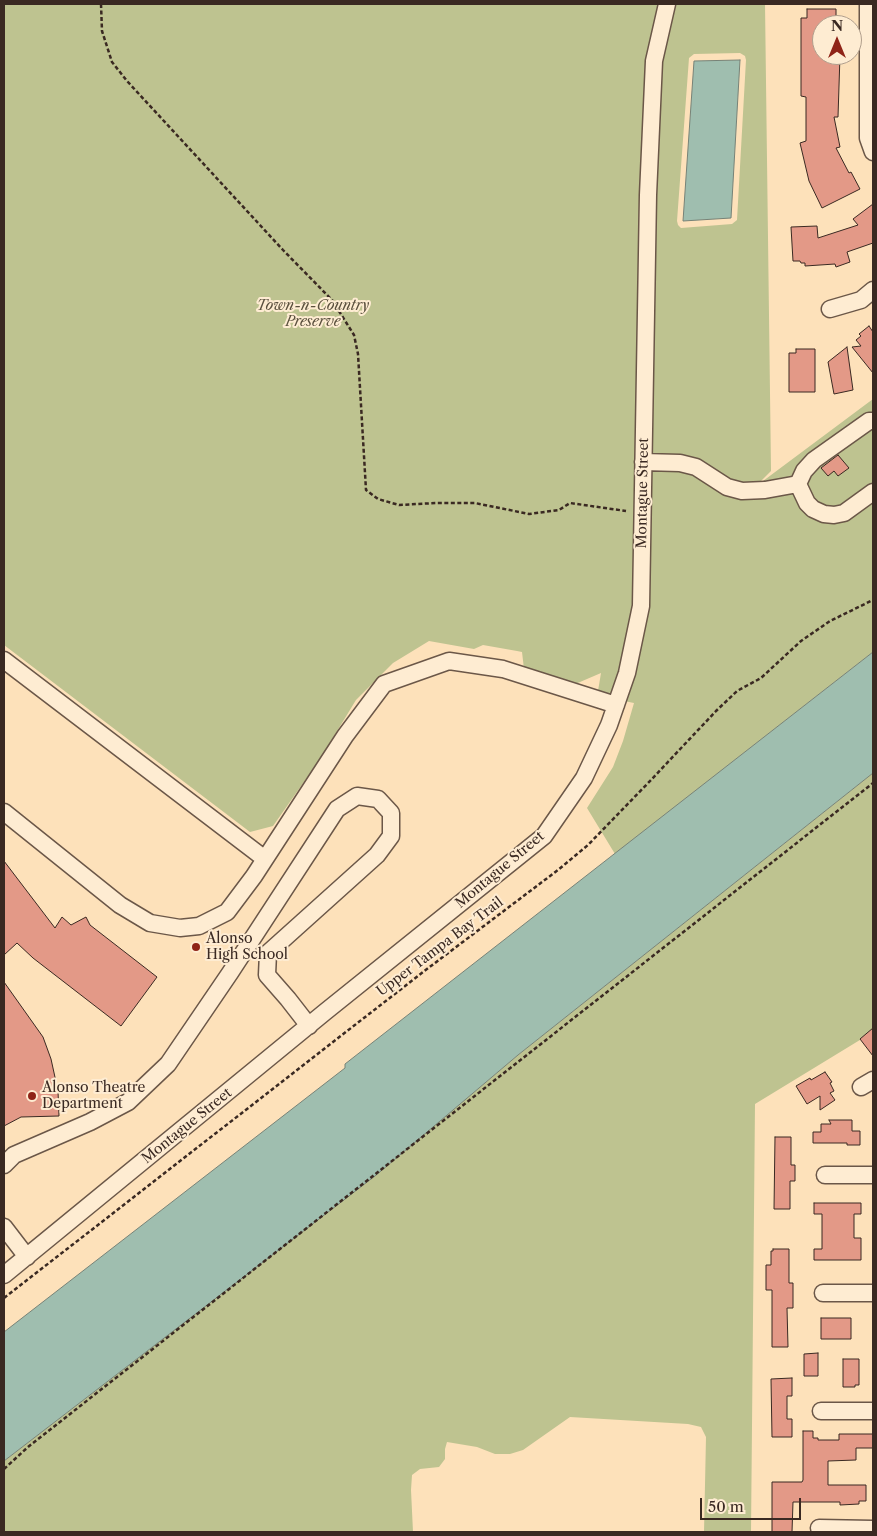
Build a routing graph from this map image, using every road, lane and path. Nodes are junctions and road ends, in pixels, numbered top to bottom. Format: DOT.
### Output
graph roads {
  1 [pos="102,4"];
  2 [pos="667,4"];
  3 [pos="868,4"];
  4 [pos="873,152"];
  5 [pos="873,290"];
  6 [pos="830,309"];
  7 [pos="873,421"];
  8 [pos="643,462"];
  9 [pos="798,484"];
  10 [pos="873,492"];
  11 [pos="626,512"];
  12 [pos="873,600"];
  13 [pos="4,660"];
  14 [pos="616,705"];
  15 [pos="873,783"];
  16 [pos="4,812"];
  17 [pos="265,859"];
  18 [pos="309,1026"];
  19 [pos="4,1165"];
  20 [pos="826,1175"];
  21 [pos="873,1175"];
  22 [pos="4,1227"];
  23 [pos="26,1257"];
  24 [pos="4,1275"];
  25 [pos="824,1293"];
  26 [pos="873,1293"];
  27 [pos="4,1298"];
  28 [pos="821,1411"];
  29 [pos="873,1411"];
  30 [pos="4,1469"];
  31 [pos="819,1528"];
  32 [pos="873,1529"];
  1 -- 11 [label="path"];
  2 -- 8 [label="street, Montague Street"];
  3 -- 4 [label="street"];
  5 -- 6 [label="street"];
  7 -- 9 [label="street"];
  8 -- 9 [label="street"];
  8 -- 14 [label="street, Montague Street"];
  9 -- 10 [label="street"];
  12 -- 27 [label="path, Upper Tampa Bay Trail"];
  13 -- 17 [label="street"];
  14 -- 17 [label="street"];
  14 -- 18 [label="street, Montague Street"];
  15 -- 30 [label="path"];
  16 -- 17 [label="street"];
  18 -- 19 [label="street"];
  18 -- 23 [label="street, Montague Street"];
  20 -- 21 [label="street"];
  22 -- 23 [label="street"];
  23 -- 24 [label="street, Montague Street"];
  25 -- 26 [label="street"];
  28 -- 29 [label="street"];
  31 -- 32 [label="street"];
}
